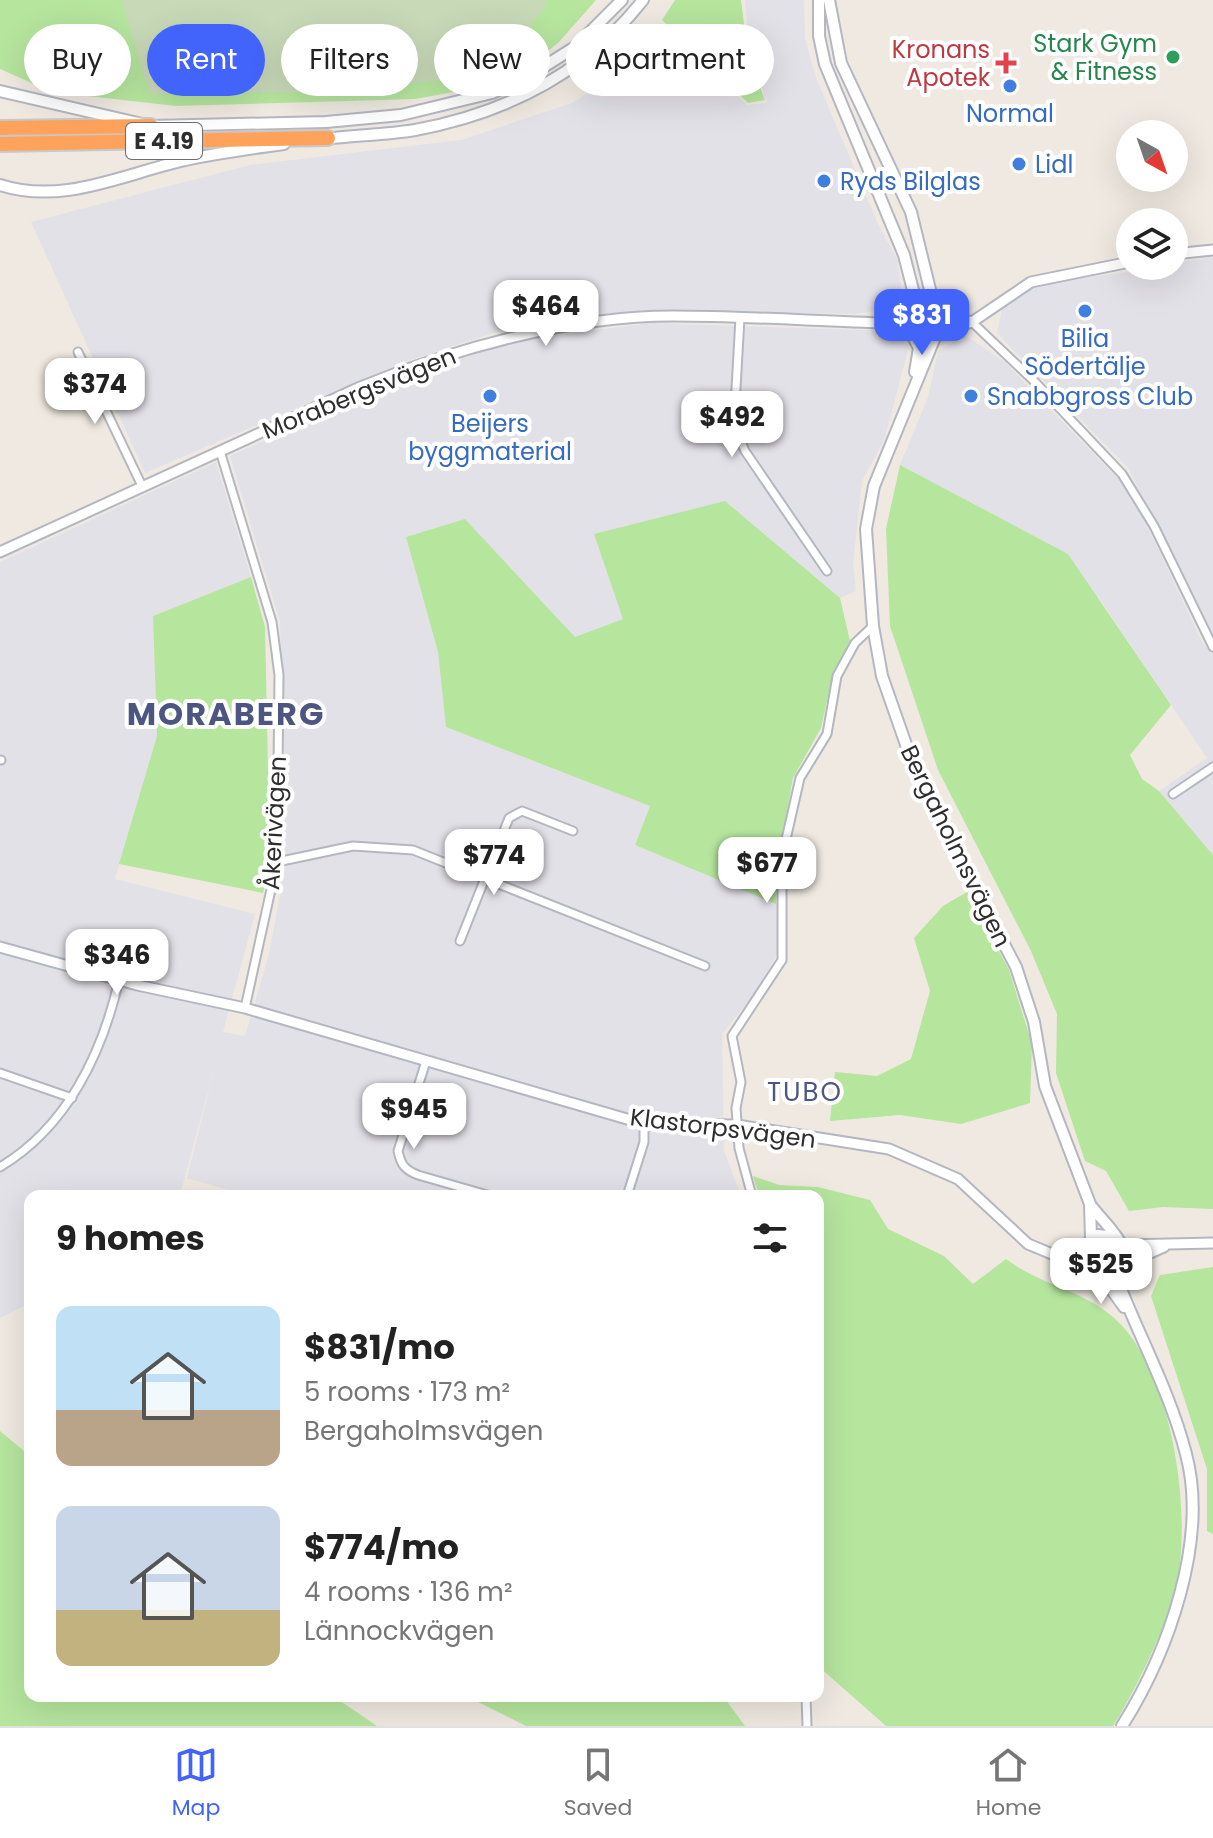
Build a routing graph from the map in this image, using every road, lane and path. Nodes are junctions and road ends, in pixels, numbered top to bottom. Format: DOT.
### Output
graph roads {
  1 [pos="622,0"];
  2 [pos="643,0"];
  3 [pos="819,0"];
  4 [pos="829,0"];
  5 [pos="0,91"];
  6 [pos="151,126"];
  7 [pos="0,128"];
  8 [pos="328,138"];
  9 [pos="0,144"];
  10 [pos="0,185"];
  11 [pos="1213,250"];
  12 [pos="1188,253"];
  13 [pos="1116,265"];
  14 [pos="937,309"];
  15 [pos="909,311"];
  16 [pos="740,318"];
  17 [pos="972,322"];
  18 [pos="888,323"];
  19 [pos="910,332"];
  20 [pos="937,335"];
  21 [pos="78,352"];
  22 [pos="912,390"];
  23 [pos="220,451"];
  24 [pos="142,486"];
  25 [pos="0,552"];
  26 [pos="827,571"];
  27 [pos="873,626"];
  28 [pos="1213,647"];
  29 [pos="1213,767"];
  30 [pos="1173,794"];
  31 [pos="573,831"];
  32 [pos="277,862"];
  33 [pos="485,877"];
  34 [pos="460,941"];
  35 [pos="0,947"];
  36 [pos="705,966"];
  37 [pos="119,980"];
  38 [pos="245,1008"];
  39 [pos="426,1061"];
  40 [pos="0,1073"];
  41 [pos="72,1098"];
  42 [pos="644,1122"];
  43 [pos="737,1125"];
  44 [pos="0,1167"];
  45 [pos="471,1190"];
  46 [pos="629,1190"];
  47 [pos="750,1190"];
  48 [pos="1090,1204"];
  49 [pos="1114,1237"];
  50 [pos="1213,1243"];
  51 [pos="1088,1244"];
  52 [pos="1171,1244"];
  53 [pos="1123,1245"];
  54 [pos="1049,1255"];
  55 [pos="1120,1268"];
  56 [pos="1088,1269"];
  57 [pos="1102,1276"];
  58 [pos="1132,1317"];
  59 [pos="806,1702"];
  60 [pos="807,1726"];
  61 [pos="1122,1726"];
  1 -- 6 [label="main road, E 4.19"];
  2 -- 8 [label="main road, E 4.19"];
  3 -- 15 [label="main road"];
  4 -- 14 [label="main road"];
  5 -- 6 [label="main road"];
  6 -- 7 [label="highway, E 4.19"];
  8 -- 9 [label="highway, E 4.19"];
  8 -- 10 [label="main road"];
  11 -- 12 [label="street"];
  13 -- 17 [label="street"];
  14 -- 15 [label="main road"];
  14 -- 17 [label="street"];
  14 -- 20 [label="main road"];
  15 -- 18 [label="street, Morabergsvägen"];
  15 -- 19 [label="main road"];
  16 -- 18 [label="street, Morabergsvägen"];
  16 -- 23 [label="street, Morabergsvägen"];
  16 -- 26 [label="street"];
  17 -- 20 [label="street"];
  17 -- 28 [label="street"];
  18 -- 19 [label="street, Morabergsvägen"];
  19 -- 20 [label="main road"];
  19 -- 22 [label="main road, Bergaholmsvägen"];
  20 -- 22 [label="main road, Bergaholmsvägen"];
  21 -- 24 [label="street"];
  22 -- 27 [label="main road, Bergaholmsvägen"];
  23 -- 24 [label="street, Morabergsvägen"];
  23 -- 32 [label="street, Åkerivägen"];
  24 -- 25 [label="street, Morabergsvägen"];
  27 -- 43 [label="street"];
  27 -- 48 [label="main road, Bergaholmsvägen"];
  29 -- 30 [label="street"];
  31 -- 33 [label="street"];
  32 -- 33 [label="street"];
  32 -- 38 [label="street, Åkerivägen"];
  33 -- 34 [label="street"];
  33 -- 36 [label="street"];
  35 -- 37 [label="street, Klastorpsvägen"];
  37 -- 38 [label="street, Klastorpsvägen"];
  37 -- 41 [label="street"];
  38 -- 39 [label="street, Klastorpsvägen"];
  39 -- 42 [label="street, Klastorpsvägen"];
  39 -- 45 [label="street"];
  40 -- 41 [label="street"];
  41 -- 44 [label="street"];
  42 -- 43 [label="street, Klastorpsvägen"];
  42 -- 46 [label="street"];
  43 -- 47 [label="street"];
  43 -- 54 [label="street, Klastorpsvägen"];
  48 -- 49 [label="main road, Bergaholmsvägen"];
  48 -- 51 [label="main road, Bergaholmsvägen"];
  49 -- 51 [label="main road"];
  49 -- 53 [label="main road, Bergaholmsvägen"];
  50 -- 52 [label="street"];
  51 -- 54 [label="street"];
  51 -- 56 [label="main road, Bergaholmsvägen"];
  52 -- 53 [label="street"];
  52 -- 55 [label="street"];
  53 -- 55 [label="main road"];
  54 -- 56 [label="street, Klastorpsvägen"];
  55 -- 57 [label="main road"];
  55 -- 58 [label="main road"];
  56 -- 57 [label="main road"];
  57 -- 58 [label="main road"];
  58 -- 61 [label="main road"];
  59 -- 60 [label="street"];
}
